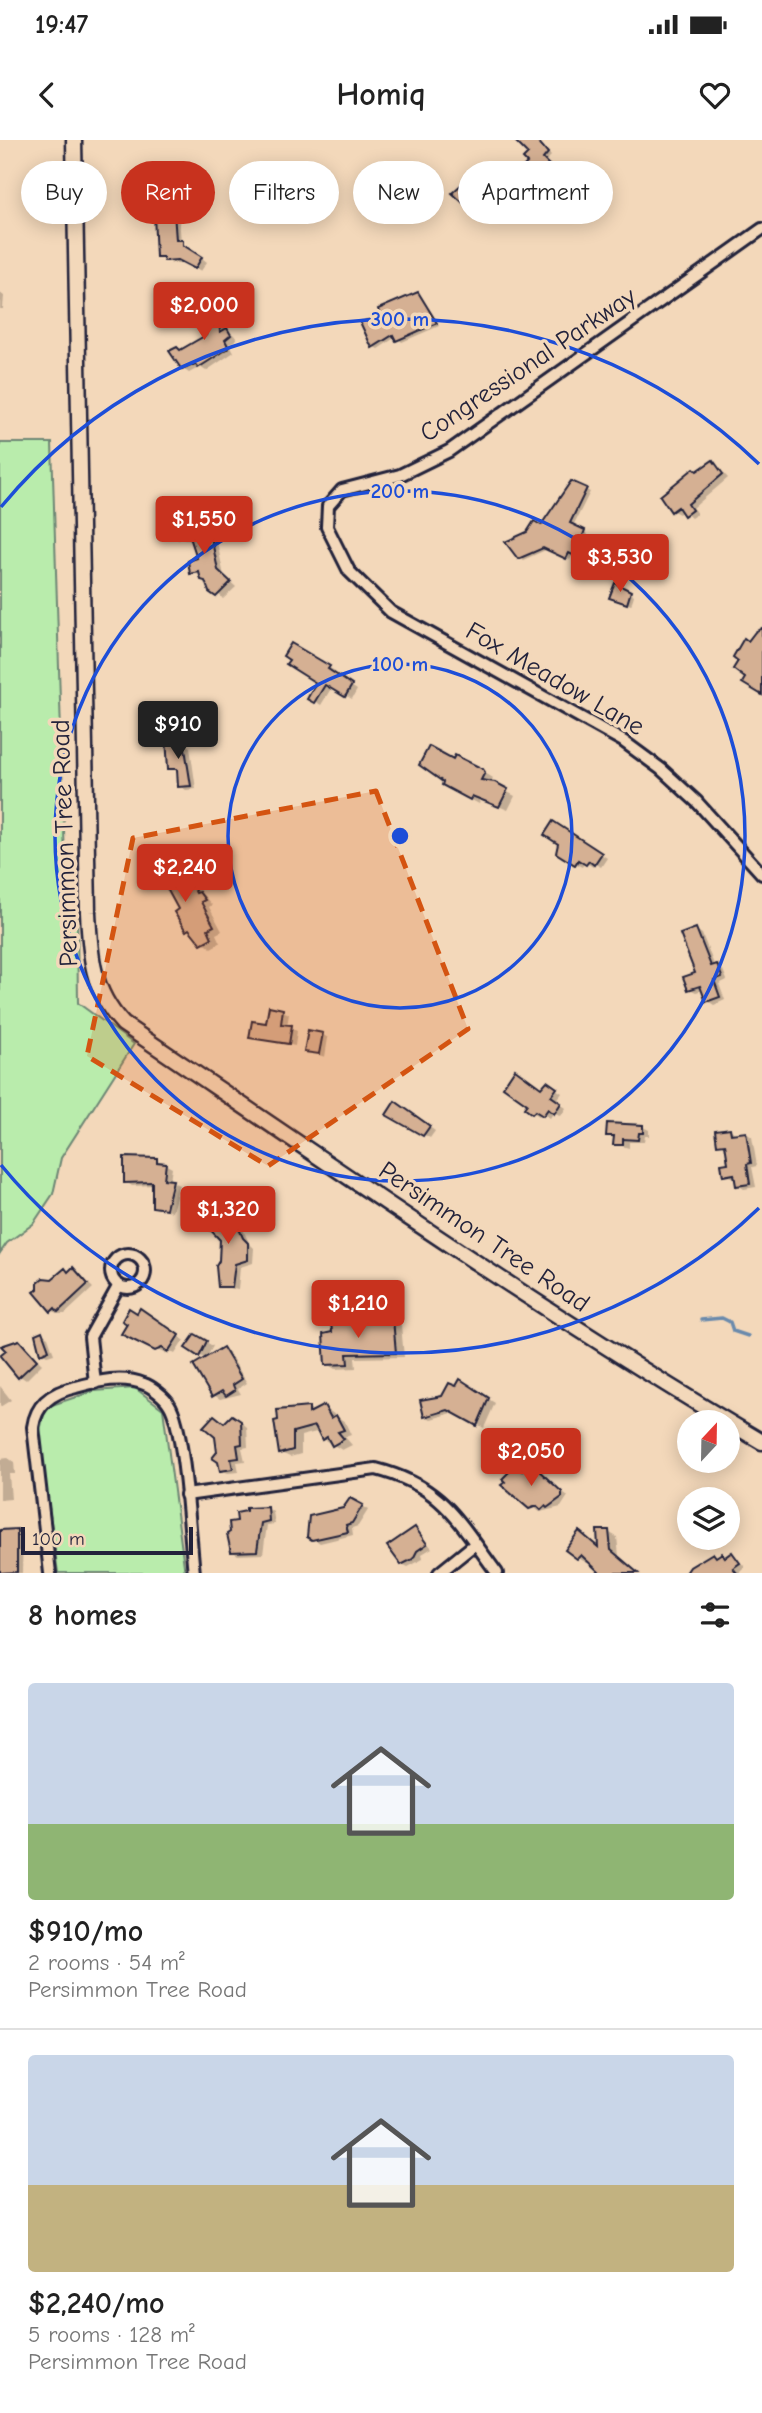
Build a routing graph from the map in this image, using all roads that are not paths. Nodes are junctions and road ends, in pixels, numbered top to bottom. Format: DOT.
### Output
graph roads {
  1 [pos="74,140"];
  2 [pos="762,229"];
  3 [pos="327,527"];
  4 [pos="762,874"];
  5 [pos="119,1285"];
  6 [pos="95,1383"];
  7 [pos="762,1442"];
  8 [pos="186,1494"];
  9 [pos="475,1544"];
  10 [pos="50,1573"];
  11 [pos="194,1573"];
  12 [pos="439,1573"];
  13 [pos="497,1573"];
  1 -- 7 [label="main road, Persimmon Tree Road"];
  2 -- 3 [label="street, Congressional Parkway"];
  3 -- 4 [label="street, Fox Meadow Lane"];
  5 -- 6 [label="street"];
  6 -- 8 [label="street"];
  6 -- 10 [label="street"];
  8 -- 9 [label="street"];
  8 -- 11 [label="street"];
  9 -- 12 [label="street"];
  9 -- 13 [label="street"];
}
